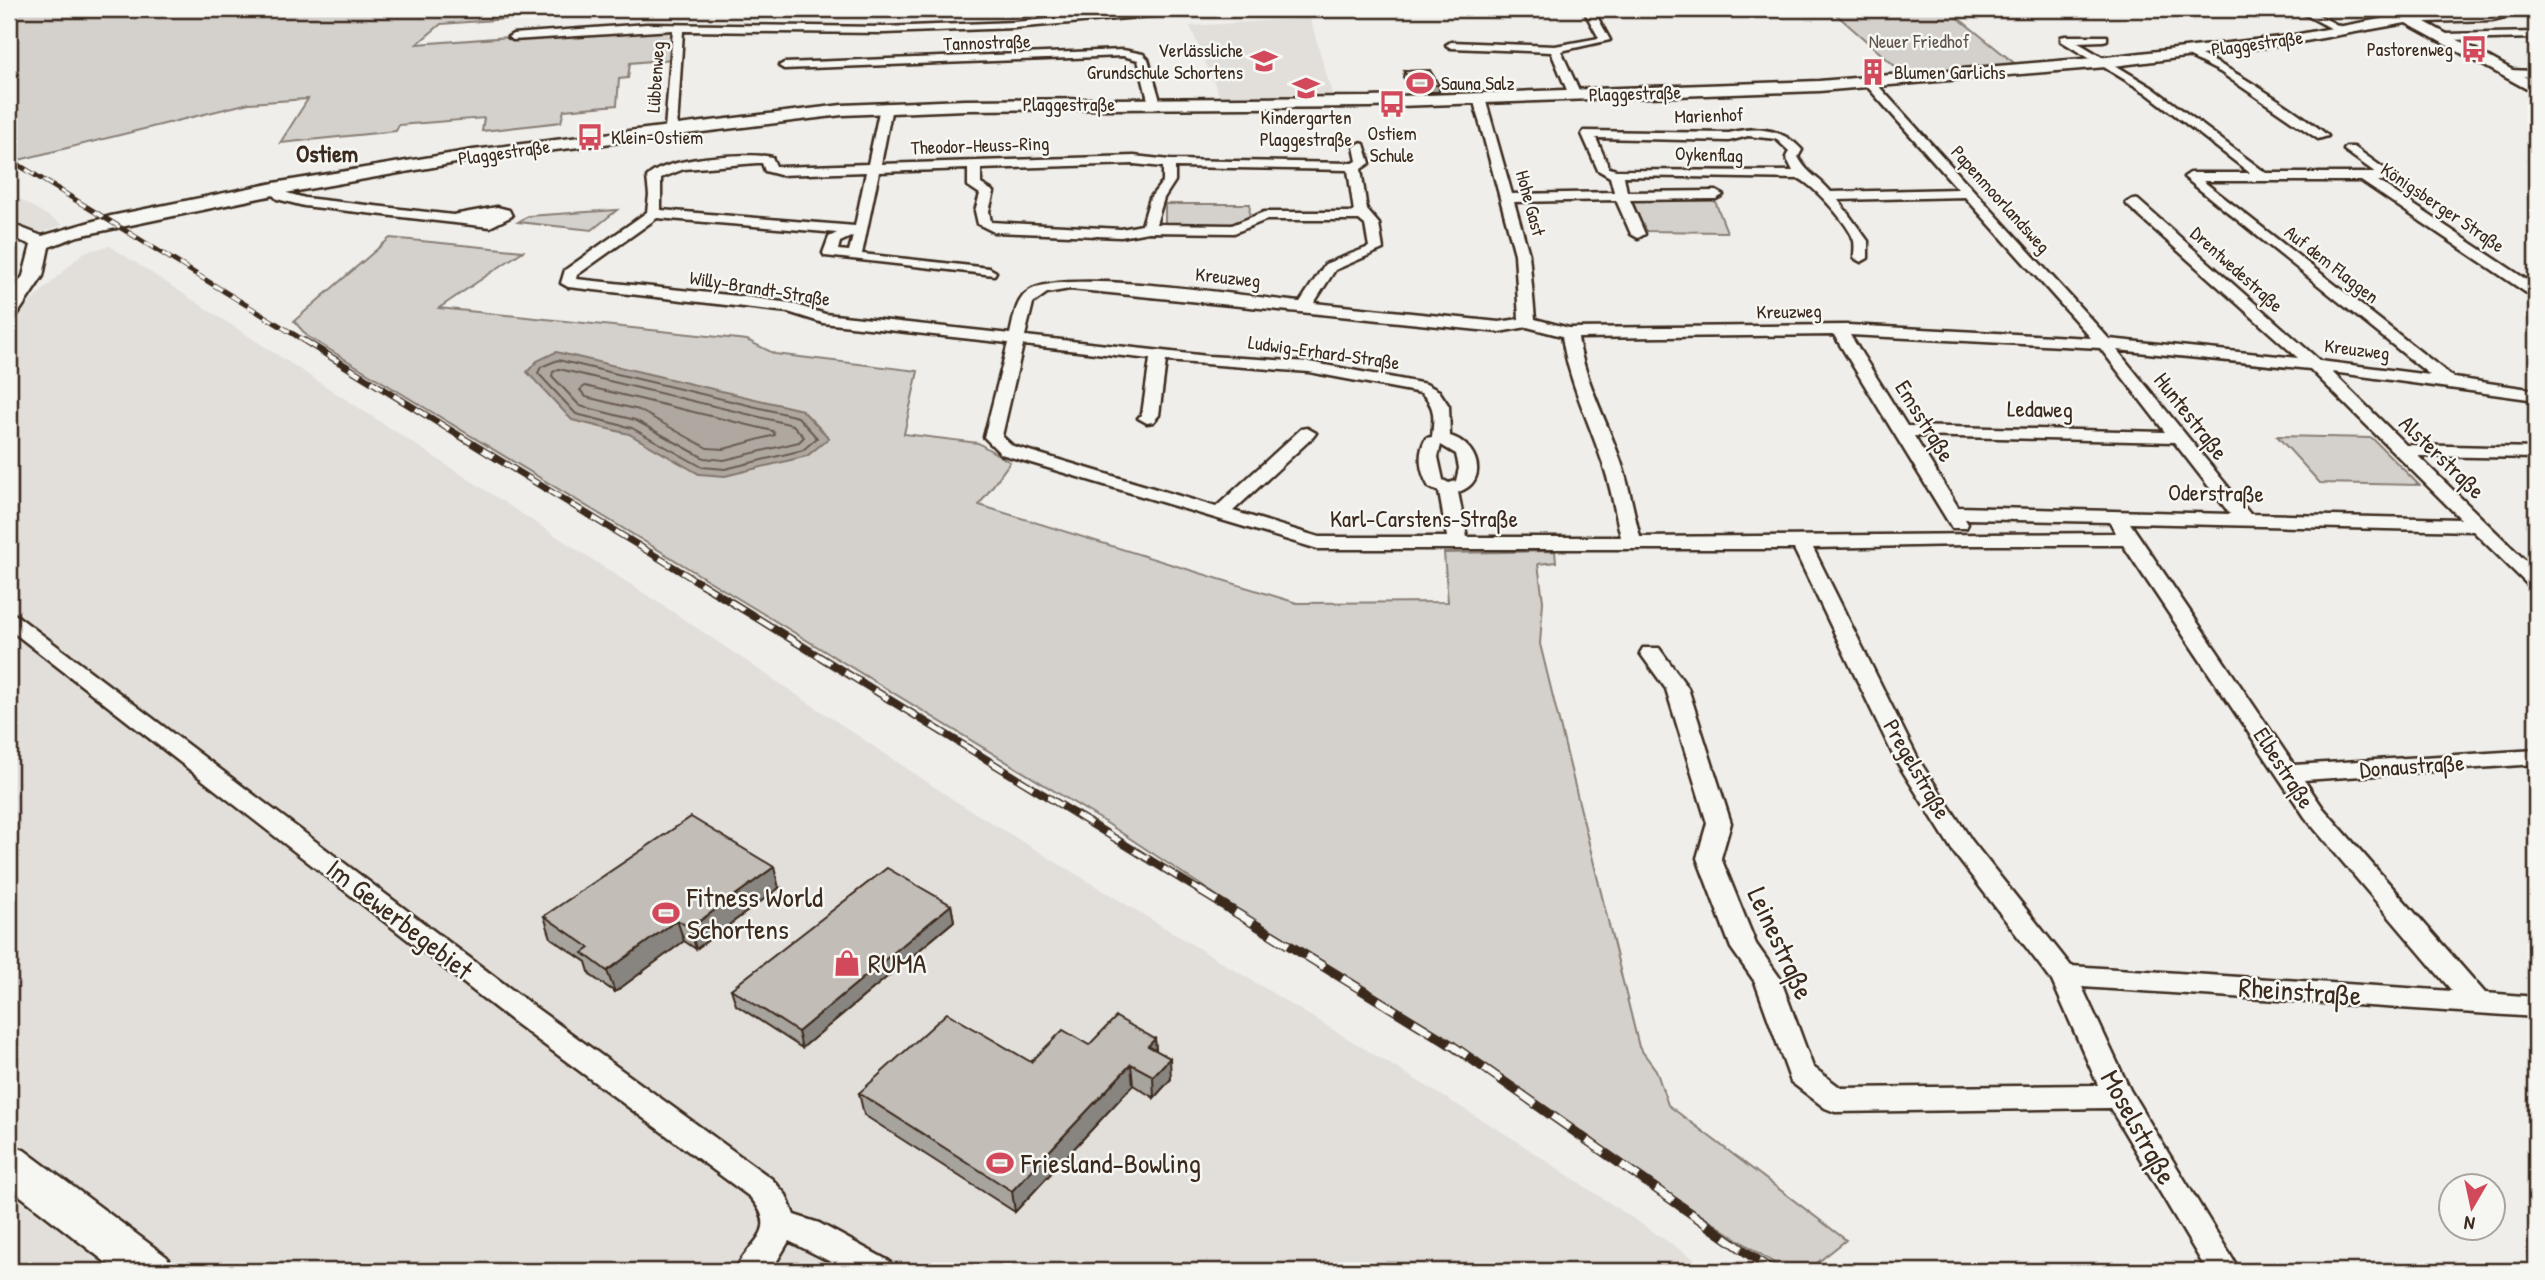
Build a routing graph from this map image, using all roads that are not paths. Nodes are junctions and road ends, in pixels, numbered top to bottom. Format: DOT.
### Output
graph roads {
  1 [pos="1195,9"];
  2 [pos="1588,9"];
  3 [pos="2300,9"];
  4 [pos="2530,9"];
  5 [pos="2407,18"];
  6 [pos="678,27"];
  7 [pos="2340,29"];
  8 [pos="2522,35"];
  9 [pos="2536,35"];
  10 [pos="513,37"];
  11 [pos="2446,37"];
  12 [pos="2103,38"];
  13 [pos="2536,40"];
  14 [pos="1451,45"];
  15 [pos="1555,49"];
  16 [pos="2188,52"];
  17 [pos="2106,62"];
  18 [pos="785,66"];
  19 [pos="2508,73"];
  20 [pos="2536,74"];
  21 [pos="1869,82"];
  22 [pos="2536,89"];
  23 [pos="1575,95"];
  24 [pos="1479,98"];
  25 [pos="1155,104"];
  26 [pos="886,107"];
  27 [pos="671,129"];
  28 [pos="2322,135"];
  29 [pos="1360,147"];
  30 [pos="2350,150"];
  31 [pos="974,166"];
  32 [pos="1169,166"];
  33 [pos="874,167"];
  34 [pos="1354,167"];
  35 [pos="1616,175"];
  36 [pos="1802,175"];
  37 [pos="2190,177"];
  38 [pos="2263,177"];
  39 [pos="2364,177"];
  40 [pos="274,189"];
  41 [pos="1969,193"];
  42 [pos="1717,195"];
  43 [pos="1830,195"];
  44 [pos="1621,196"];
  45 [pos="1508,198"];
  46 [pos="2133,203"];
  47 [pos="654,214"];
  48 [pos="1362,216"];
  49 [pos="452,219"];
  50 [pos="1149,228"];
  51 [pos="9,229"];
  52 [pos="859,230"];
  53 [pos="1638,234"];
  54 [pos="40,247"];
  55 [pos="1861,258"];
  56 [pos="989,272"];
  57 [pos="1044,289"];
  58 [pos="2536,293"];
  59 [pos="1305,306"];
  60 [pos="9,310"];
  61 [pos="1527,322"];
  62 [pos="1840,331"];
  63 [pos="1569,333"];
  64 [pos="1017,339"];
  65 [pos="2103,342"];
  66 [pos="1158,355"];
  67 [pos="2315,365"];
  68 [pos="2450,382"];
  69 [pos="2536,395"];
  70 [pos="1147,418"];
  71 [pos="1902,430"];
  72 [pos="1307,433"];
  73 [pos="2177,437"];
  74 [pos="1441,440"];
  75 [pos="2399,450"];
  76 [pos="2536,453"];
  77 [pos="1448,489"];
  78 [pos="1220,513"];
  79 [pos="1955,513"];
  80 [pos="2116,516"];
  81 [pos="2243,518"];
  82 [pos="2477,525"];
  83 [pos="1965,539"];
  84 [pos="2129,539"];
  85 [pos="1458,543"];
  86 [pos="1801,543"];
  87 [pos="1632,544"];
  88 [pos="2536,582"];
  89 [pos="9,619"];
  90 [pos="1651,653"];
  91 [pos="2536,757"];
  92 [pos="2288,773"];
  93 [pos="2063,976"];
  94 [pos="2477,1002"];
  95 [pos="2536,1007"];
  96 [pos="2118,1096"];
  97 [pos="9,1163"];
  98 [pos="779,1224"];
  99 [pos="151,1271"];
  100 [pos="751,1271"];
  101 [pos="878,1271"];
  102 [pos="2224,1271"];
  1 -- 6 [label="street"];
  2 -- 15 [label="street"];
  3 -- 7 [label="street"];
  4 -- 5 [label="street, Plaggestraße"];
  5 -- 7 [label="street, Plaggestraße"];
  5 -- 11 [label="street"];
  6 -- 10 [label="street"];
  6 -- 27 [label="street, Lübbenweg"];
  7 -- 16 [label="street, Plaggestraße"];
  8 -- 9 [label="street"];
  8 -- 11 [label="street"];
  8 -- 13 [label="street"];
  11 -- 19 [label="street"];
  12 -- 17 [label="street"];
  14 -- 15 [label="street"];
  15 -- 23 [label="street"];
  16 -- 17 [label="street, Plaggestraße"];
  16 -- 28 [label="street"];
  17 -- 21 [label="street, Plaggestraße"];
  17 -- 38 [label="street"];
  18 -- 25 [label="street, Tannostraße"];
  19 -- 20 [label="street"];
  19 -- 22 [label="street"];
  21 -- 23 [label="street, Plaggestraße"];
  21 -- 41 [label="street, Papenmoorlandsweg"];
  23 -- 24 [label="street, Plaggestraße"];
  24 -- 25 [label="street, Plaggestraße"];
  24 -- 45 [label="street, Hohe Gast"];
  25 -- 26 [label="street, Plaggestraße"];
  26 -- 27 [label="street, Plaggestraße"];
  26 -- 33 [label="street"];
  27 -- 40 [label="street, Plaggestraße"];
  29 -- 34 [label="street"];
  30 -- 39 [label="street, Königsberger Straße"];
  31 -- 32 [label="street, Theodor-Heuss-Ring"];
  31 -- 33 [label="street, Theodor-Heuss-Ring"];
  31 -- 50 [label="street"];
  32 -- 34 [label="street, Theodor-Heuss-Ring"];
  32 -- 50 [label="street"];
  33 -- 47 [label="street, Theodor-Heuss-Ring"];
  33 -- 52 [label="street"];
  34 -- 48 [label="street"];
  35 -- 36 [label="street, Oykenflag"];
  35 -- 36 [label="street, Marienhof"];
  35 -- 44 [label="street, Marienhof"];
  36 -- 43 [label="street"];
  37 -- 38 [label="street, Königsberger Straße"];
  37 -- 68 [label="street, Auf dem Flaggen"];
  38 -- 39 [label="street, Königsberger Straße"];
  39 -- 58 [label="street, Königsberger Straße"];
  40 -- 49 [label="street"];
  40 -- 54 [label="street, Plaggestraße"];
  41 -- 43 [label="street"];
  41 -- 65 [label="street, Papenmoorlandsweg"];
  42 -- 44 [label="street"];
  43 -- 55 [label="street"];
  44 -- 45 [label="street"];
  44 -- 53 [label="street, Marienhof"];
  45 -- 61 [label="street, Hohe Gast"];
  46 -- 67 [label="street, Drentwedestraße"];
  47 -- 52 [label="street"];
  47 -- 64 [label="street, Willy-Brandt-Straße"];
  48 -- 50 [label="street"];
  48 -- 59 [label="street"];
  51 -- 54 [label="street"];
  52 -- 56 [label="street"];
  54 -- 60 [label="street"];
  57 -- 59 [label="street, Kreuzweg"];
  57 -- 64 [label="street, Karl-Carstens-Straße"];
  59 -- 61 [label="street, Kreuzweg"];
  61 -- 63 [label="street, Kreuzweg"];
  62 -- 63 [label="street, Kreuzweg"];
  62 -- 65 [label="street, Kreuzweg"];
  62 -- 71 [label="street, Emsstraße"];
  63 -- 87 [label="street"];
  64 -- 66 [label="street, Ludwig-Erhard-Straße"];
  64 -- 78 [label="street, Karl-Carstens-Straße"];
  65 -- 67 [label="street, Kreuzweg"];
  65 -- 73 [label="street, Huntestraße"];
  66 -- 70 [label="street"];
  66 -- 74 [label="street, Ludwig-Erhard-Straße"];
  67 -- 68 [label="street, Kreuzweg"];
  67 -- 75 [label="street, Alsterstraße"];
  68 -- 69 [label="street, Kreuzweg"];
  71 -- 73 [label="street, Ledaweg"];
  71 -- 79 [label="street, Emsstraße"];
  72 -- 78 [label="street"];
  73 -- 81 [label="street, Huntestraße"];
  74 -- 77 [label="street, Ludwig-Erhard-Straße"];
  74 -- 77 [label="street"];
  75 -- 76 [label="street"];
  75 -- 82 [label="street, Alsterstraße"];
  77 -- 85 [label="street, Ludwig-Erhard-Straße"];
  78 -- 85 [label="street, Karl-Carstens-Straße"];
  79 -- 80 [label="street, Oderstraße"];
  79 -- 83 [label="street, Emsstraße"];
  80 -- 81 [label="street, Oderstraße"];
  80 -- 84 [label="street, Elbestraße"];
  81 -- 82 [label="street, Oderstraße"];
  82 -- 88 [label="street, Alsterstraße"];
  83 -- 84 [label="street"];
  83 -- 86 [label="street"];
  84 -- 92 [label="street, Elbestraße"];
  85 -- 87 [label="street, Karl-Carstens-Straße"];
  86 -- 87 [label="street"];
  86 -- 93 [label="street, Pregelstraße"];
  89 -- 98 [label="street, Im Gewerbegebiet"];
  90 -- 96 [label="street, Leinestraße"];
  91 -- 92 [label="street, Donaustraße"];
  92 -- 94 [label="street, Elbestraße"];
  93 -- 94 [label="street, Rheinstraße"];
  93 -- 96 [label="street, Moselstraße"];
  94 -- 95 [label="street, Rheinstraße"];
  96 -- 102 [label="street, Moselstraße"];
  97 -- 99 [label="street"];
  98 -- 100 [label="street"];
  98 -- 101 [label="street"];
}
